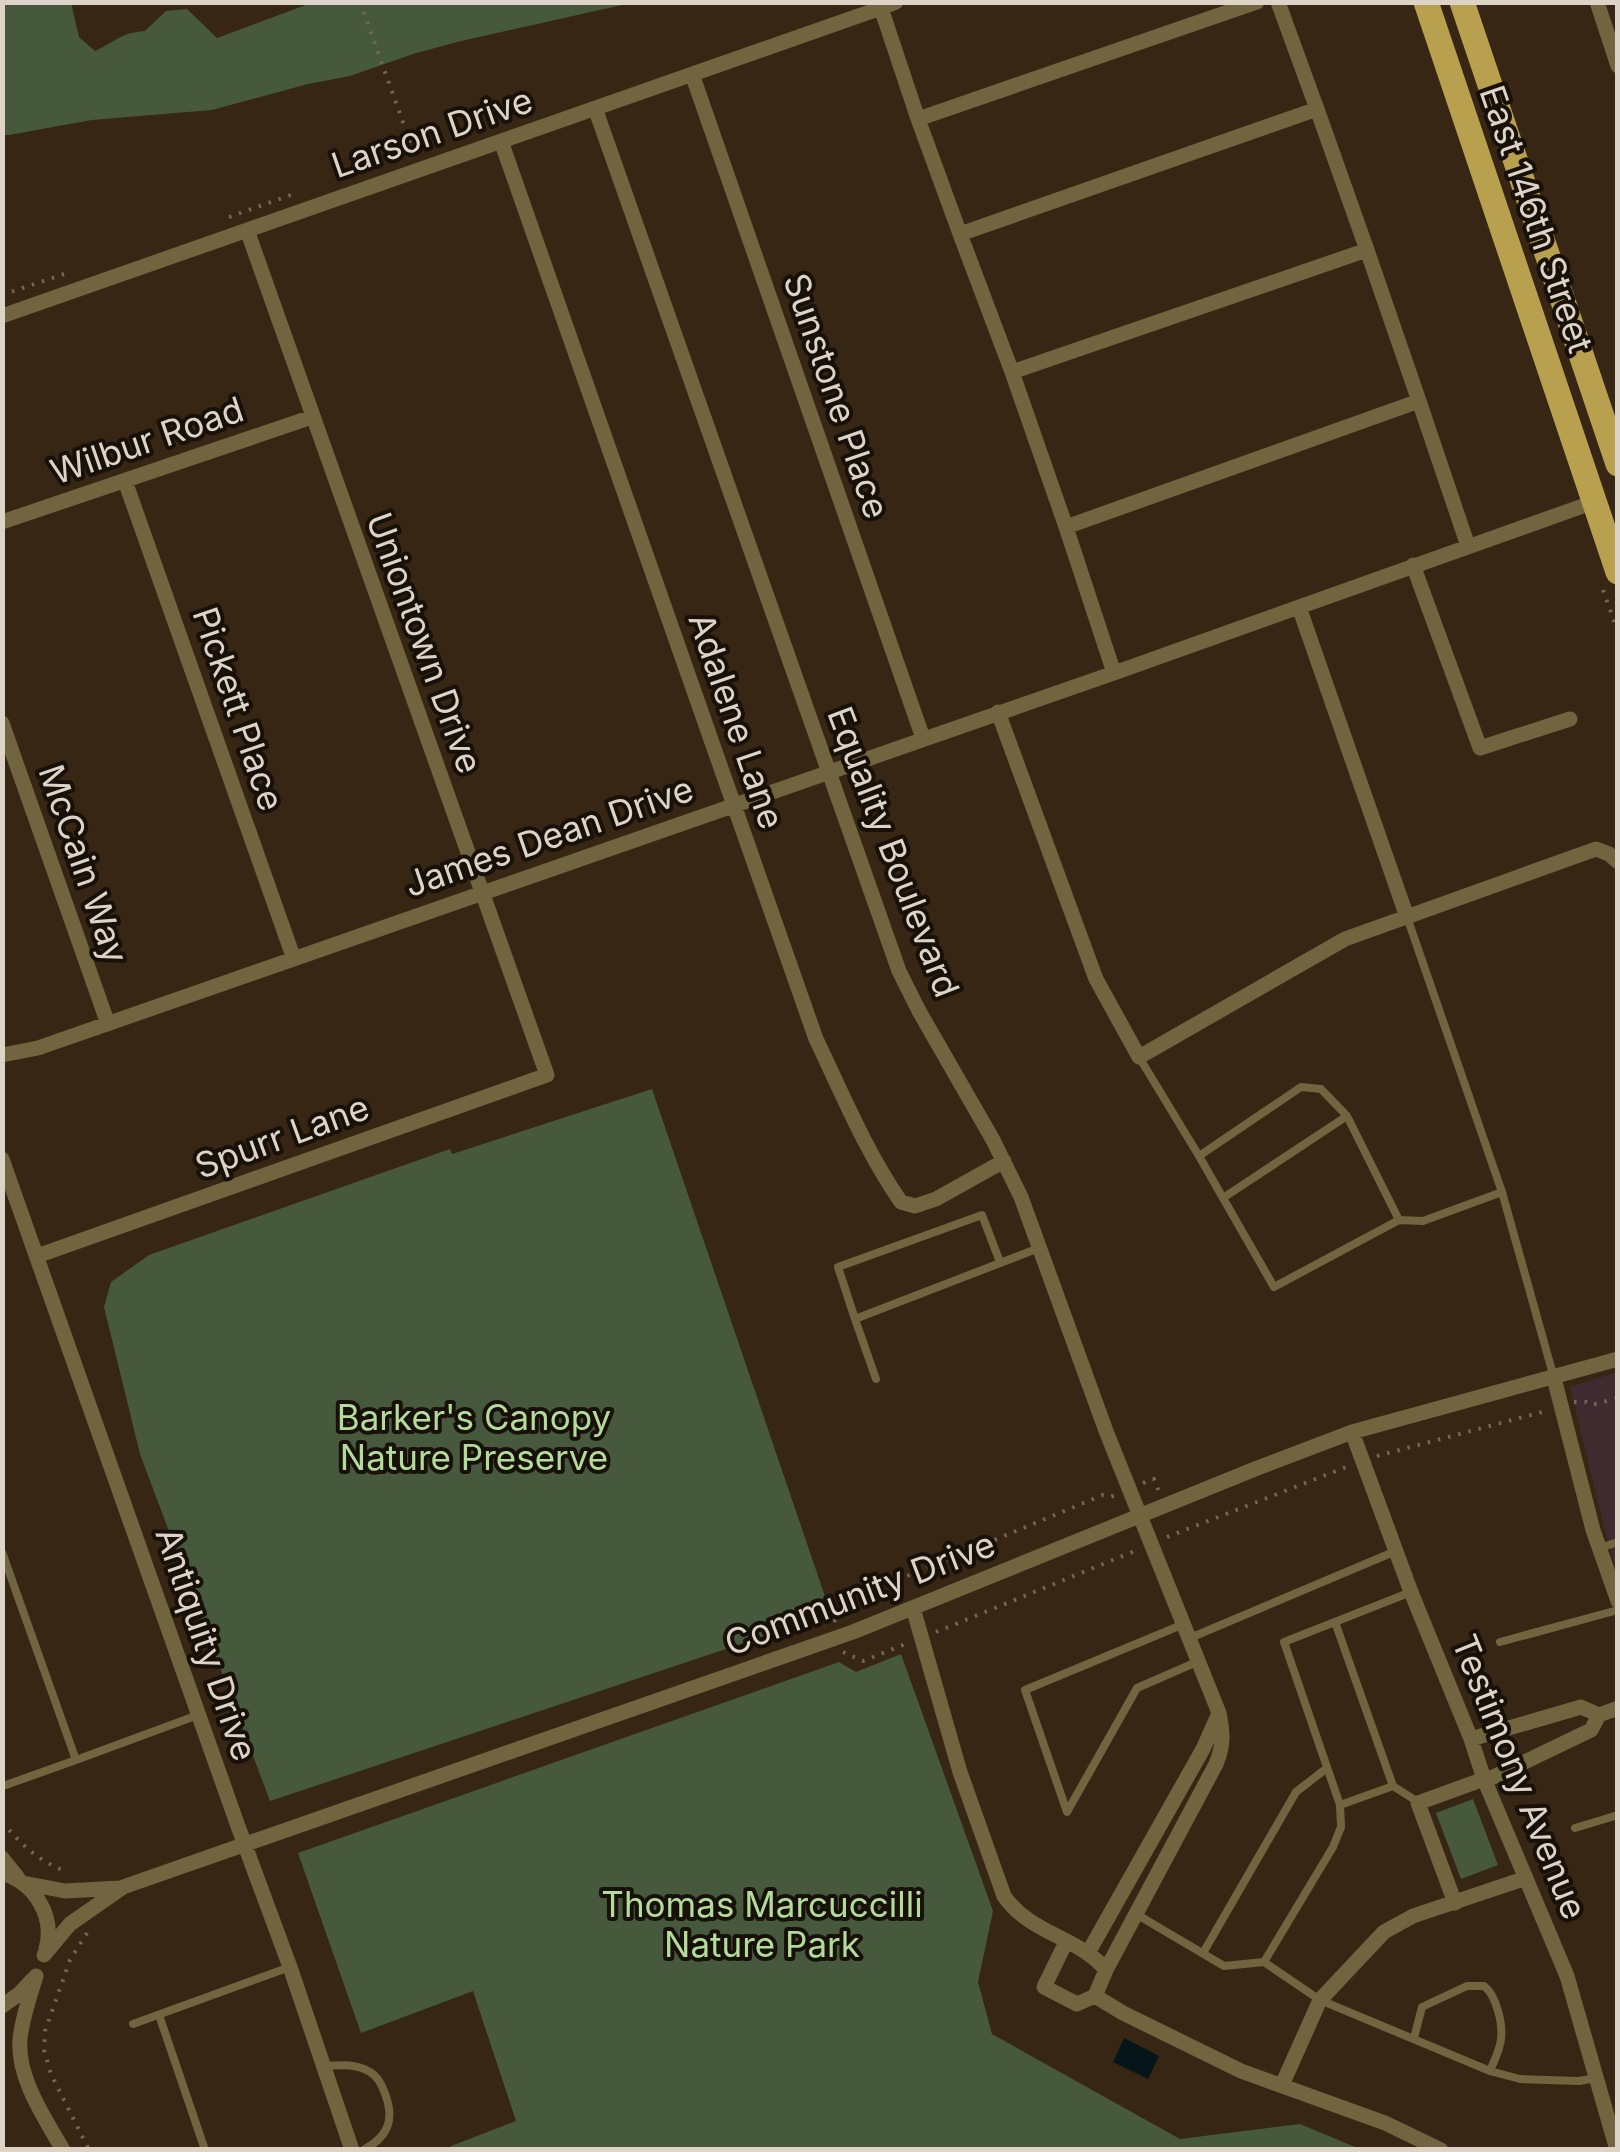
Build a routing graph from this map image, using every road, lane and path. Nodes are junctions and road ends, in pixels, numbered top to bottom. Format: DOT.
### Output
graph roads {
  1 [pos="360,2"];
  2 [pos="1256,2"];
  3 [pos="1278,2"];
  4 [pos="1426,2"];
  5 [pos="1462,2"];
  6 [pos="1596,2"];
  7 [pos="888,5"];
  8 [pos="1618,66"];
  9 [pos="692,74"];
  10 [pos="595,108"];
  11 [pos="1317,109"];
  12 [pos="918,118"];
  13 [pos="501,141"];
  14 [pos="414,153"];
  15 [pos="247,230"];
  16 [pos="960,234"];
  17 [pos="1367,250"];
  18 [pos="2,316"];
  19 [pos="1012,372"];
  20 [pos="1419,401"];
  21 [pos="312,417"];
  22 [pos="1618,464"];
  23 [pos="125,480"];
  24 [pos="1594,502"];
  25 [pos="2,522"];
  26 [pos="1066,527"];
  27 [pos="1468,546"];
  28 [pos="1414,565"];
  29 [pos="1618,572"];
  30 [pos="1299,607"];
  31 [pos="1114,673"];
  32 [pos="998,712"];
  33 [pos="1570,719"];
  34 [pos="2,723"];
  35 [pos="923,738"];
  36 [pos="829,771"];
  37 [pos="733,804"];
  38 [pos="1618,862"];
  39 [pos="481,893"];
  40 [pos="1407,917"];
  41 [pos="294,958"];
  42 [pos="108,1024"];
  43 [pos="2,1055"];
  44 [pos="1139,1057"];
  45 [pos="547,1075"];
  46 [pos="1347,1116"];
  47 [pos="1199,1156"];
  48 [pos="2,1159"];
  49 [pos="1004,1161"];
  50 [pos="6,1180"];
  51 [pos="1502,1192"];
  52 [pos="1224,1198"];
  53 [pos="1398,1220"];
  54 [pos="1039,1248"];
  55 [pos="37,1256"];
  56 [pos="1000,1262"];
  57 [pos="855,1319"];
  58 [pos="1618,1360"];
  59 [pos="876,1378"];
  60 [pos="1554,1378"];
  61 [pos="1618,1398"];
  62 [pos="1561,1406"];
  63 [pos="1352,1432"];
  64 [pos="1362,1461"];
  65 [pos="1130,1489"];
  66 [pos="1165,1506"];
  67 [pos="1140,1516"];
  68 [pos="1618,1542"];
  69 [pos="1151,1544"];
  70 [pos="1600,1548"];
  71 [pos="1396,1551"];
  72 [pos="2,1552"];
  73 [pos="1411,1592"];
  74 [pos="1618,1601"];
  75 [pos="912,1608"];
  76 [pos="1618,1610"];
  77 [pos="1335,1622"];
  78 [pos="833,1624"];
  79 [pos="1187,1631"];
  80 [pos="921,1638"];
  81 [pos="1500,1642"];
  82 [pos="1199,1661"];
  83 [pos="1618,1708"];
  84 [pos="1218,1713"];
  85 [pos="198,1714"];
  86 [pos="1599,1715"];
  87 [pos="1471,1738"];
  88 [pos="76,1760"];
  89 [pos="1328,1768"];
  90 [pos="1485,1780"];
  91 [pos="3,1786"];
  92 [pos="1393,1786"];
  93 [pos="1418,1803"];
  94 [pos="1340,1806"];
  95 [pos="1618,1815"];
  96 [pos="2,1822"];
  97 [pos="1575,1828"];
  98 [pos="244,1844"];
  99 [pos="2,1858"];
  100 [pos="70,1873"];
  101 [pos="14,1878"];
  102 [pos="1526,1878"];
  103 [pos="124,1887"];
  104 [pos="1455,1903"];
  105 [pos="1136,1914"];
  106 [pos="88,1931"];
  107 [pos="1066,1942"];
  108 [pos="1088,1953"];
  109 [pos="1202,1953"];
  110 [pos="44,1954"];
  111 [pos="1264,1962"];
  112 [pos="290,1966"];
  113 [pos="1106,1970"];
  114 [pos="36,1976"];
  115 [pos="1095,1996"];
  116 [pos="1320,2000"];
  117 [pos="2,2006"];
  118 [pos="160,2014"];
  119 [pos="133,2024"];
  120 [pos="1414,2038"];
  121 [pos="324,2066"];
  122 [pos="1490,2071"];
  123 [pos="1597,2078"];
  124 [pos="1282,2084"];
  125 [pos="63,2150"];
  126 [pos="88,2150"];
  127 [pos="205,2150"];
  128 [pos="352,2150"];
  129 [pos="364,2150"];
  130 [pos="1441,2150"];
  131 [pos="1617,2150"];
  1 -- 14 [label="path"];
  2 -- 12 [label="street"];
  3 -- 11 [label="street"];
  4 -- 24 [label="main road, East 146th Street"];
  5 -- 22 [label="main road, East 146th Street"];
  6 -- 8 [label="street"];
  7 -- 9 [label="street, Larson Drive"];
  7 -- 12 [label="street"];
  9 -- 10 [label="street, Larson Drive"];
  9 -- 35 [label="street, Sunstone Place"];
  10 -- 13 [label="street, Larson Drive"];
  10 -- 36 [label="street, Equality Boulevard"];
  11 -- 16 [label="street"];
  11 -- 17 [label="street"];
  12 -- 16 [label="street"];
  13 -- 15 [label="street, Larson Drive"];
  13 -- 37 [label="street, Adalene Lane"];
  15 -- 18 [label="street, Larson Drive"];
  15 -- 21 [label="street, Uniontown Drive"];
  16 -- 19 [label="street"];
  17 -- 19 [label="street"];
  17 -- 20 [label="street"];
  19 -- 26 [label="street"];
  20 -- 26 [label="street"];
  20 -- 27 [label="street"];
  21 -- 23 [label="street, Wilbur Road"];
  21 -- 39 [label="street, Uniontown Drive"];
  23 -- 25 [label="street, Wilbur Road"];
  23 -- 41 [label="street, Pickett Place"];
  24 -- 27 [label="street, James Dean Drive"];
  24 -- 29 [label="main road, East 146th Street"];
  26 -- 31 [label="street"];
  27 -- 28 [label="street, James Dean Drive"];
  28 -- 30 [label="street, James Dean Drive"];
  28 -- 33 [label="street"];
  30 -- 31 [label="street, James Dean Drive"];
  30 -- 40 [label="street"];
  31 -- 32 [label="street, James Dean Drive"];
  32 -- 35 [label="street, James Dean Drive"];
  32 -- 44 [label="street"];
  34 -- 42 [label="street, McCain Way"];
  35 -- 36 [label="street, James Dean Drive"];
  36 -- 37 [label="street, James Dean Drive"];
  36 -- 49 [label="street, Equality Boulevard"];
  37 -- 39 [label="street, James Dean Drive"];
  37 -- 49 [label="street, Adalene Lane"];
  38 -- 40 [label="street"];
  39 -- 41 [label="street, James Dean Drive"];
  39 -- 45 [label="street, Uniontown Drive"];
  40 -- 44 [label="street"];
  40 -- 51 [label="lane"];
  41 -- 42 [label="street, James Dean Drive"];
  42 -- 43 [label="street, James Dean Drive"];
  44 -- 47 [label="lane"];
  45 -- 55 [label="street, Spurr Lane"];
  46 -- 47 [label="lane"];
  46 -- 52 [label="lane"];
  46 -- 53 [label="lane"];
  47 -- 52 [label="lane"];
  48 -- 50 [label="street, Antiquity Drive"];
  49 -- 54 [label="street, Equality Boulevard"];
  50 -- 55 [label="street, Antiquity Drive"];
  51 -- 53 [label="lane"];
  51 -- 60 [label="lane"];
  52 -- 53 [label="lane"];
  54 -- 56 [label="lane"];
  54 -- 65 [label="street, Equality Boulevard"];
  55 -- 85 [label="street, Antiquity Drive"];
  56 -- 57 [label="lane"];
  56 -- 57 [label="lane"];
  57 -- 59 [label="lane"];
  58 -- 60 [label="street, Community Drive"];
  60 -- 62 [label="street"];
  60 -- 63 [label="street, Community Drive"];
  61 -- 62 [label="path"];
  62 -- 64 [label="path"];
  62 -- 70 [label="street"];
  63 -- 64 [label="street, Testimony Avenue"];
  63 -- 66 [label="street, Community Drive"];
  64 -- 69 [label="path"];
  64 -- 71 [label="street, Testimony Avenue"];
  65 -- 66 [label="path"];
  65 -- 67 [label="street, Equality Boulevard"];
  65 -- 78 [label="path"];
  66 -- 67 [label="street, Community Drive"];
  67 -- 69 [label="street, Equality Boulevard"];
  67 -- 75 [label="street, Community Drive"];
  68 -- 70 [label="lane"];
  69 -- 79 [label="street, Equality Boulevard"];
  69 -- 80 [label="path"];
  70 -- 74 [label="street"];
  71 -- 73 [label="street, Testimony Avenue"];
  71 -- 79 [label="lane"];
  72 -- 88 [label="lane"];
  73 -- 77 [label="lane"];
  73 -- 87 [label="street, Testimony Avenue"];
  75 -- 80 [label="street"];
  75 -- 98 [label="street, Community Drive"];
  76 -- 81 [label="lane"];
  77 -- 89 [label="lane"];
  77 -- 92 [label="lane"];
  79 -- 82 [label="street, Equality Boulevard"];
  79 -- 82 [label="lane"];
  80 -- 107 [label="street"];
  82 -- 84 [label="street, Equality Boulevard"];
  83 -- 86 [label="street"];
  84 -- 105 [label="street, Equality Boulevard"];
  84 -- 108 [label="street"];
  85 -- 88 [label="lane"];
  85 -- 98 [label="street, Antiquity Drive"];
  86 -- 87 [label="street"];
  86 -- 90 [label="street"];
  87 -- 90 [label="street, Testimony Avenue"];
  88 -- 91 [label="lane"];
  89 -- 94 [label="lane"];
  89 -- 109 [label="lane"];
  90 -- 93 [label="street"];
  90 -- 102 [label="street, Testimony Avenue"];
  92 -- 93 [label="lane"];
  92 -- 94 [label="lane"];
  93 -- 104 [label="street"];
  94 -- 111 [label="lane"];
  95 -- 97 [label="lane"];
  96 -- 100 [label="path"];
  98 -- 103 [label="street, Community Drive"];
  98 -- 112 [label="street, Antiquity Drive"];
  99 -- 101 [label="street"];
  101 -- 103 [label="street, Community Drive"];
  101 -- 110 [label="street, Community Drive"];
  102 -- 104 [label="street"];
  102 -- 123 [label="street, Testimony Avenue"];
  103 -- 110 [label="street, Community Drive"];
  104 -- 116 [label="street"];
  105 -- 109 [label="lane"];
  105 -- 113 [label="street, Equality Boulevard"];
  106 -- 126 [label="path"];
  107 -- 108 [label="street"];
  107 -- 115 [label="street"];
  108 -- 113 [label="street"];
  109 -- 111 [label="lane"];
  110 -- 114 [label="street, Community Drive"];
  111 -- 116 [label="lane"];
  112 -- 118 [label="lane"];
  112 -- 121 [label="street, Antiquity Drive"];
  113 -- 115 [label="street, Equality Boulevard"];
  114 -- 117 [label="street, Community Drive"];
  114 -- 125 [label="street"];
  115 -- 124 [label="street"];
  116 -- 120 [label="lane"];
  116 -- 124 [label="street"];
  118 -- 119 [label="lane"];
  118 -- 127 [label="lane"];
  120 -- 122 [label="lane"];
  120 -- 122 [label="lane"];
  121 -- 128 [label="street, Antiquity Drive"];
  121 -- 129 [label="lane"];
  122 -- 123 [label="lane"];
  123 -- 131 [label="street, Testimony Avenue"];
  124 -- 130 [label="street"];
}
